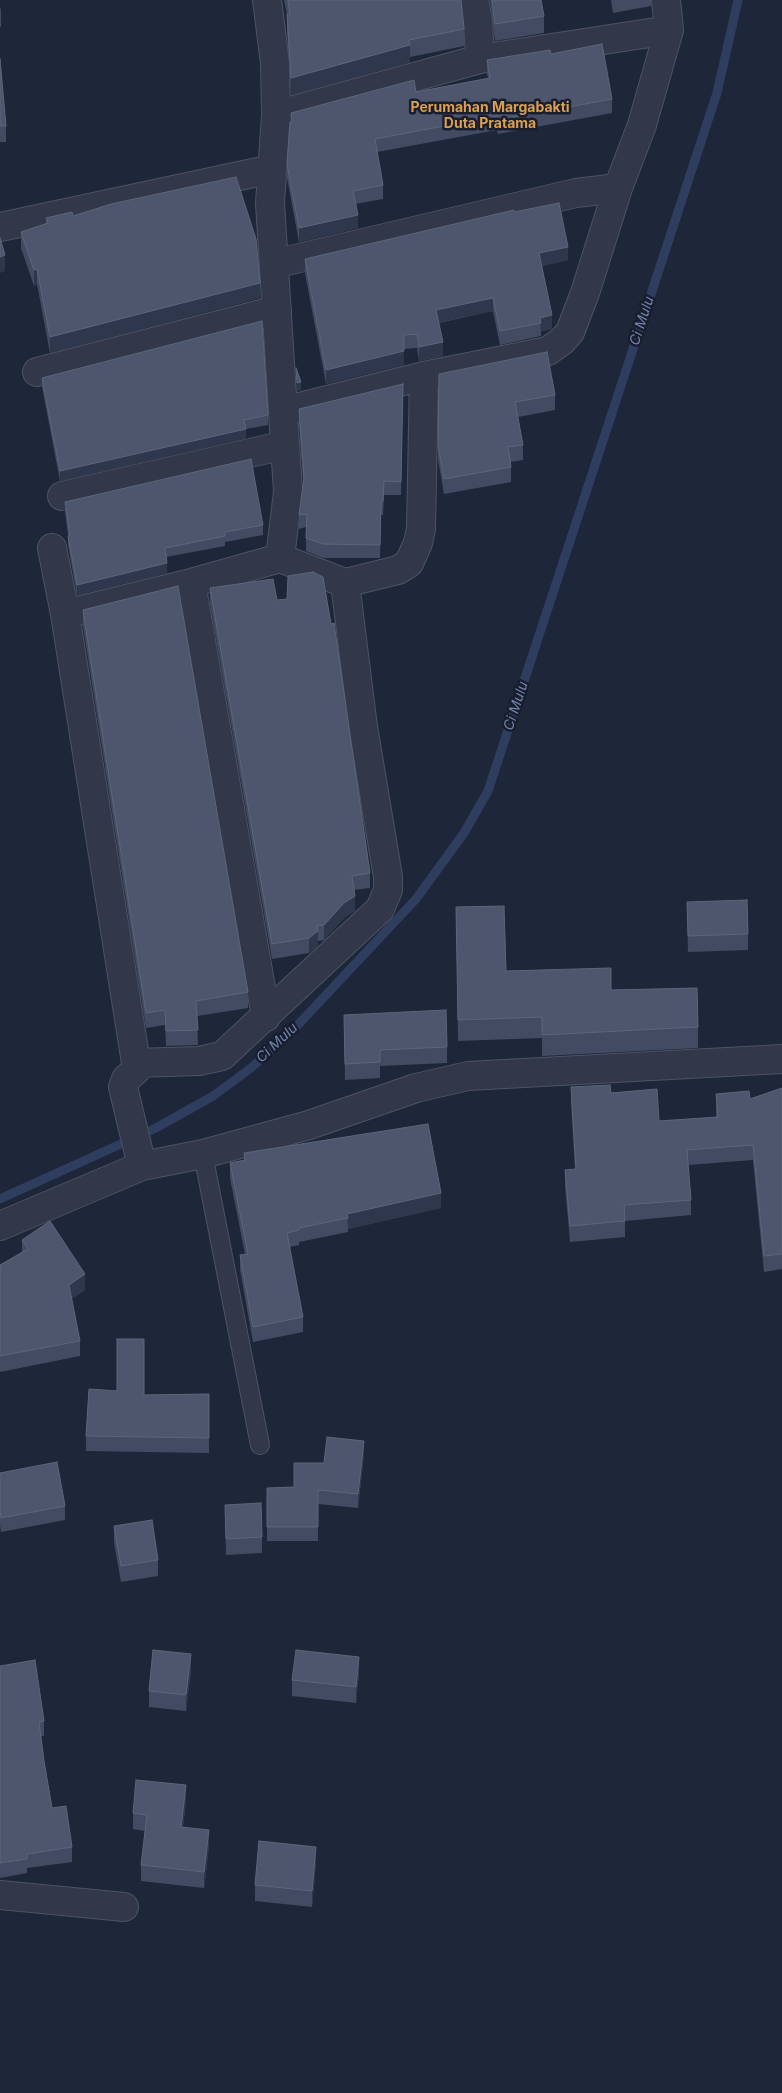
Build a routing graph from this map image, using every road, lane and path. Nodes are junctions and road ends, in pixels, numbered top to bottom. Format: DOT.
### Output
graph roads {
  1 [pos="268,0"];
  2 [pos="474,0"];
  3 [pos="666,0"];
  4 [pos="670,30"];
  5 [pos="480,59"];
  6 [pos="276,115"];
  7 [pos="272,169"];
  8 [pos="618,188"];
  9 [pos="0,227"];
  10 [pos="274,264"];
  11 [pos="277,310"];
  12 [pos="37,372"];
  13 [pos="424,376"];
  14 [pos="283,411"];
  15 [pos="285,445"];
  16 [pos="62,496"];
  17 [pos="52,548"];
  18 [pos="280,558"];
  19 [pos="191,583"];
  20 [pos="345,583"];
  21 [pos="65,614"];
  22 [pos="266,1017"];
  23 [pos="782,1059"];
  24 [pos="136,1063"];
  25 [pos="202,1154"];
  26 [pos="140,1158"];
  27 [pos="0,1226"];
  28 [pos="260,1445"];
  29 [pos="0,1895"];
  30 [pos="124,1907"];
  1 -- 6 [label="street"];
  2 -- 5 [label="street"];
  3 -- 4 [label="street"];
  4 -- 5 [label="street"];
  4 -- 8 [label="street"];
  5 -- 6 [label="street"];
  6 -- 7 [label="street"];
  7 -- 9 [label="street"];
  7 -- 10 [label="street"];
  8 -- 10 [label="street"];
  8 -- 13 [label="street"];
  10 -- 11 [label="street"];
  11 -- 12 [label="street"];
  11 -- 14 [label="street"];
  13 -- 14 [label="street"];
  13 -- 20 [label="street"];
  14 -- 15 [label="street"];
  15 -- 16 [label="street"];
  15 -- 18 [label="street"];
  17 -- 21 [label="street"];
  18 -- 19 [label="street"];
  18 -- 20 [label="street"];
  19 -- 21 [label="street"];
  19 -- 22 [label="street"];
  20 -- 22 [label="street"];
  21 -- 24 [label="street"];
  22 -- 24 [label="street"];
  23 -- 25 [label="street"];
  24 -- 26 [label="street"];
  25 -- 26 [label="street"];
  25 -- 28 [label="lane"];
  26 -- 27 [label="street"];
  29 -- 30 [label="street"];
}
